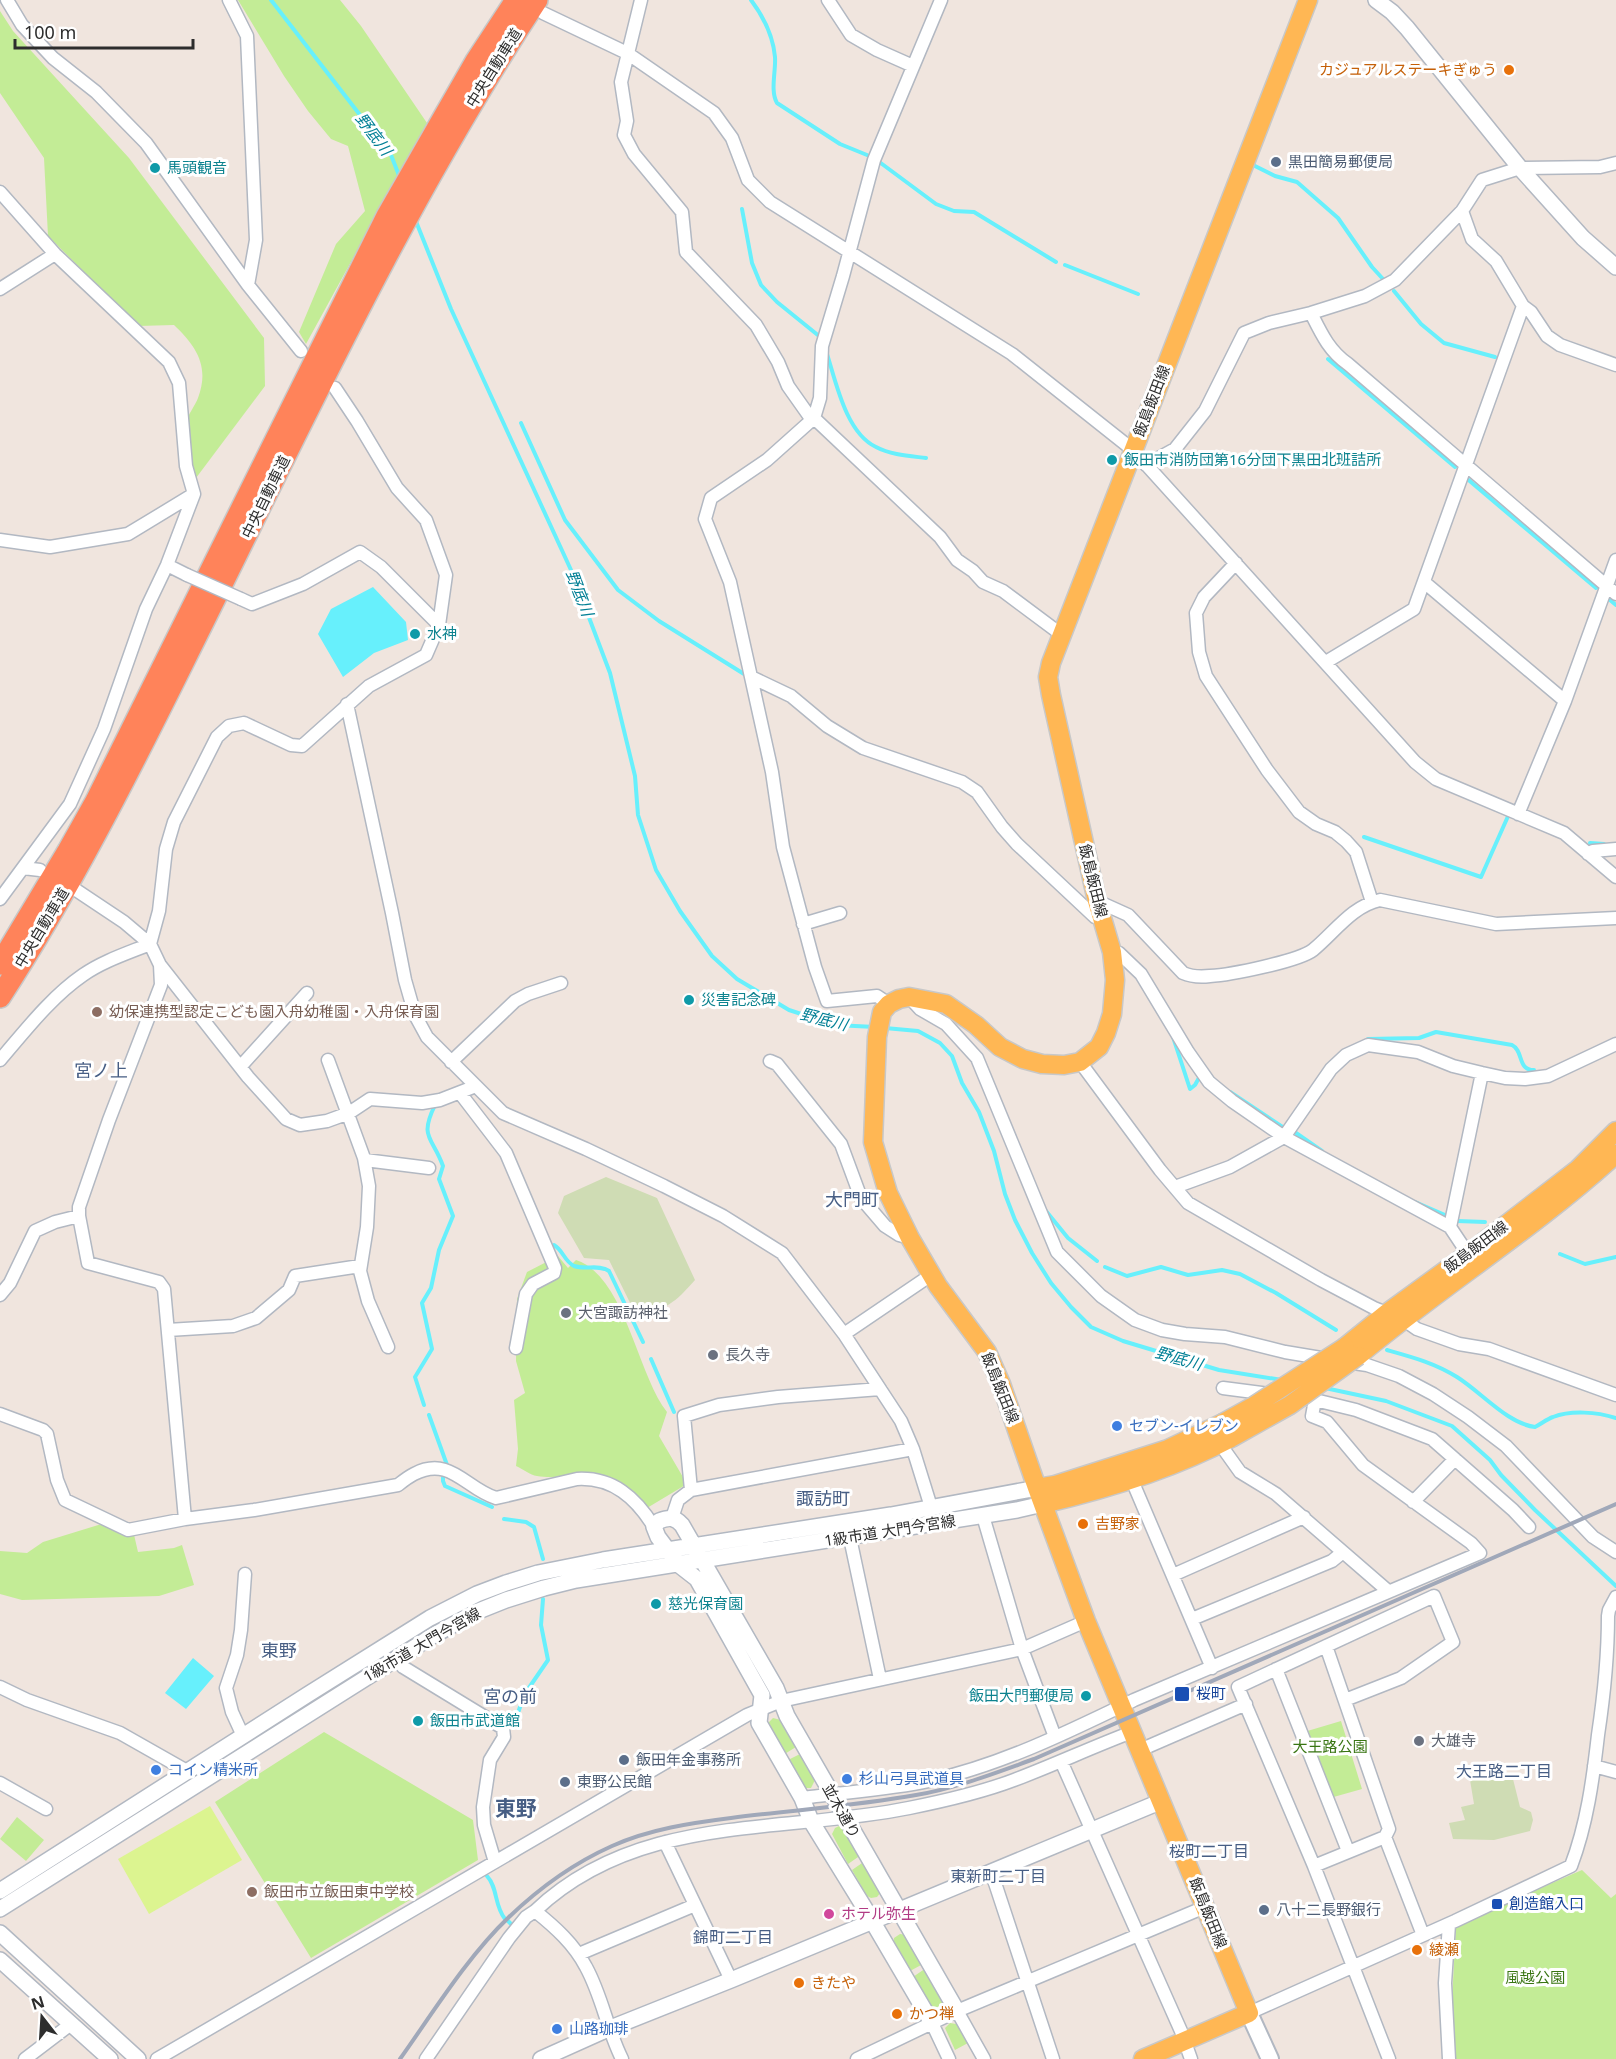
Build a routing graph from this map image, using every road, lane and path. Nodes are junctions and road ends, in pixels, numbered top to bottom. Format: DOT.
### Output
graph roads {
  1 [pos="7,0"];
  2 [pos="229,0"];
  3 [pos="516,0"];
  4 [pos="641,0"];
  5 [pos="828,0"];
  6 [pos="941,0"];
  7 [pos="1308,0"];
  8 [pos="1376,0"];
  9 [pos="540,7"];
  10 [pos="627,53"];
  11 [pos="913,66"];
  12 [pos="1616,163"];
  13 [pos="1520,168"];
  14 [pos="0,192"];
  15 [pos="1462,211"];
  16 [pos="850,252"];
  17 [pos="56,254"];
  18 [pos="1616,267"];
  19 [pos="248,285"];
  20 [pos="0,290"];
  21 [pos="1523,306"];
  22 [pos="1311,313"];
  23 [pos="302,351"];
  24 [pos="1616,365"];
  25 [pos="335,388"];
  26 [pos="813,419"];
  27 [pos="1133,450"];
  28 [pos="1465,464"];
  29 [pos="1146,465"];
  30 [pos="194,494"];
  31 [pos="0,540"];
  32 [pos="1616,560"];
  33 [pos="1236,563"];
  34 [pos="167,565"];
  35 [pos="1424,582"];
  36 [pos="1611,590"];
  37 [pos="439,625"];
  38 [pos="1062,635"];
  39 [pos="1326,662"];
  40 [pos="751,677"];
  41 [pos="1565,701"];
  42 [pos="347,704"];
  43 [pos="1518,814"];
  44 [pos="1616,849"];
  45 [pos="1588,854"];
  46 [pos="23,868"];
  47 [pos="40,870"];
  48 [pos="1616,877"];
  49 [pos="76,890"];
  50 [pos="0,898"];
  51 [pos="1097,901"];
  52 [pos="1372,902"];
  53 [pos="840,913"];
  54 [pos="1616,918"];
  55 [pos="1103,920"];
  56 [pos="803,924"];
  57 [pos="150,944"];
  58 [pos="1112,952"];
  59 [pos="0,964"];
  60 [pos="160,965"];
  61 [pos="561,983"];
  62 [pos="307,993"];
  63 [pos="0,997"];
  64 [pos="909,997"];
  65 [pos="886,1008"];
  66 [pos="1616,1044"];
  67 [pos="0,1060"];
  68 [pos="328,1060"];
  69 [pos="770,1061"];
  70 [pos="452,1062"];
  71 [pos="1080,1062"];
  72 [pos="241,1066"];
  73 [pos="1482,1073"];
  74 [pos="476,1086"];
  75 [pos="460,1093"];
  76 [pos="349,1113"];
  77 [pos="1616,1131"];
  78 [pos="1284,1137"];
  79 [pos="1616,1154"];
  80 [pos="365,1160"];
  81 [pos="429,1168"];
  82 [pos="1175,1187"];
  83 [pos="79,1216"];
  84 [pos="1450,1227"];
  85 [pos="910,1238"];
  86 [pos="1468,1254"];
  87 [pos="360,1266"];
  88 [pos="932,1275"];
  89 [pos="0,1295"];
  90 [pos="1395,1316"];
  91 [pos="168,1330"];
  92 [pos="844,1334"];
  93 [pos="388,1347"];
  94 [pos="516,1348"];
  95 [pos="1223,1388"];
  96 [pos="880,1389"];
  97 [pos="1616,1395"];
  98 [pos="1315,1400"];
  99 [pos="0,1414"];
  100 [pos="1225,1435"];
  101 [pos="913,1449"];
  102 [pos="1455,1459"];
  103 [pos="1131,1479"];
  104 [pos="691,1490"];
  105 [pos="1040,1496"];
  106 [pos="1413,1502"];
  107 [pos="931,1507"];
  108 [pos="982,1516"];
  109 [pos="1304,1517"];
  110 [pos="672,1518"];
  111 [pos="185,1519"];
  112 [pos="654,1527"];
  113 [pos="1529,1527"];
  114 [pos="850,1538"];
  115 [pos="693,1545"];
  116 [pos="669,1550"];
  117 [pos="1343,1552"];
  118 [pos="1616,1552"];
  119 [pos="701,1561"];
  120 [pos="679,1565"];
  121 [pos="244,1574"];
  122 [pos="1173,1575"];
  123 [pos="1388,1591"];
  124 [pos="1615,1600"];
  125 [pos="1612,1618"];
  126 [pos="1192,1619"];
  127 [pos="1086,1621"];
  128 [pos="1326,1646"];
  129 [pos="1022,1649"];
  130 [pos="396,1659"];
  131 [pos="1212,1668"];
  132 [pos="1276,1669"];
  133 [pos="880,1679"];
  134 [pos="0,1687"];
  135 [pos="1345,1700"];
  136 [pos="781,1701"];
  137 [pos="1246,1704"];
  138 [pos="1121,1707"];
  139 [pos="760,1711"];
  140 [pos="1132,1732"];
  141 [pos="243,1736"];
  142 [pos="1055,1737"];
  143 [pos="1140,1750"];
  144 [pos="1061,1761"];
  145 [pos="1594,1766"];
  146 [pos="187,1771"];
  147 [pos="1616,1772"];
  148 [pos="0,1783"];
  149 [pos="832,1794"];
  150 [pos="802,1798"];
  151 [pos="1162,1801"];
  152 [pos="46,1809"];
  153 [pos="845,1818"];
  154 [pos="811,1821"];
  155 [pos="1092,1830"];
  156 [pos="1385,1837"];
  157 [pos="665,1842"];
  158 [pos="1348,1851"];
  159 [pos="495,1862"];
  160 [pos="1314,1866"];
  161 [pos="990,1872"];
  162 [pos="0,1891"];
  163 [pos="695,1905"];
  164 [pos="1205,1907"];
  165 [pos="0,1909"];
  166 [pos="535,1911"];
  167 [pos="898,1911"];
  168 [pos="872,1921"];
  169 [pos="1449,1924"];
  170 [pos="0,1933"];
  171 [pos="1423,1935"];
  172 [pos="1139,1936"];
  173 [pos="579,1954"];
  174 [pos="0,1960"];
  175 [pos="1353,1966"];
  176 [pos="731,1980"];
  177 [pos="1027,1981"];
  178 [pos="957,2011"];
  179 [pos="1249,2013"];
  180 [pos="932,2023"];
  181 [pos="71,2024"];
  182 [pos="608,2029"];
  183 [pos="1184,2041"];
  184 [pos="25,2059"];
  185 [pos="110,2059"];
  186 [pos="138,2059"];
  187 [pos="157,2059"];
  188 [pos="426,2059"];
  189 [pos="541,2059"];
  190 [pos="622,2059"];
  191 [pos="857,2059"];
  192 [pos="950,2059"];
  193 [pos="984,2059"];
  194 [pos="1053,2059"];
  195 [pos="1143,2059"];
  196 [pos="1191,2059"];
  197 [pos="1270,2059"];
  198 [pos="1389,2059"];
  199 [pos="1449,2059"];
  1 -- 19 [label="street"];
  2 -- 19 [label="street"];
  3 -- 59 [label="highway, 中央自動車道"];
  4 -- 10 [label="street"];
  5 -- 11 [label="street"];
  6 -- 11 [label="street"];
  7 -- 27 [label="main road, 飯島飯田線"];
  8 -- 13 [label="street"];
  9 -- 10 [label="street"];
  9 -- 63 [label="highway, 中央自動車道"];
  10 -- 16 [label="street"];
  10 -- 26 [label="street"];
  11 -- 16 [label="street"];
  12 -- 13 [label="street"];
  13 -- 15 [label="street"];
  13 -- 18 [label="street"];
  14 -- 17 [label="street"];
  15 -- 21 [label="street"];
  15 -- 22 [label="street"];
  16 -- 26 [label="street"];
  16 -- 27 [label="street"];
  17 -- 20 [label="street"];
  17 -- 30 [label="street"];
  19 -- 23 [label="street"];
  21 -- 24 [label="street"];
  21 -- 28 [label="street"];
  22 -- 28 [label="street"];
  22 -- 29 [label="street"];
  25 -- 37 [label="street"];
  26 -- 38 [label="street"];
  26 -- 40 [label="street"];
  27 -- 29 [label="street"];
  27 -- 38 [label="main road, 飯島飯田線"];
  28 -- 35 [label="street"];
  28 -- 36 [label="street"];
  29 -- 33 [label="street"];
  30 -- 31 [label="street"];
  30 -- 34 [label="street"];
  32 -- 36 [label="street"];
  33 -- 39 [label="street"];
  33 -- 52 [label="street"];
  34 -- 37 [label="street, bridge"];
  34 -- 46 [label="street"];
  35 -- 39 [label="street"];
  35 -- 41 [label="street"];
  36 -- 41 [label="street"];
  37 -- 42 [label="street"];
  38 -- 51 [label="main road, 飯島飯田線"];
  39 -- 43 [label="street"];
  40 -- 55 [label="street"];
  40 -- 56 [label="street"];
  41 -- 43 [label="street"];
  42 -- 57 [label="street"];
  42 -- 70 [label="street"];
  43 -- 45 [label="street"];
  44 -- 45 [label="street"];
  45 -- 48 [label="street"];
  46 -- 47 [label="street"];
  46 -- 50 [label="street"];
  49 -- 57 [label="street"];
  51 -- 52 [label="street"];
  51 -- 55 [label="main road, 飯島飯田線"];
  52 -- 54 [label="street"];
  53 -- 56 [label="street"];
  55 -- 58 [label="main road, 飯島飯田線"];
  56 -- 65 [label="street"];
  57 -- 60 [label="street"];
  57 -- 67 [label="street"];
  58 -- 71 [label="main road, 飯島飯田線"];
  58 -- 78 [label="street"];
  60 -- 72 [label="street"];
  60 -- 83 [label="street"];
  61 -- 70 [label="street"];
  62 -- 72 [label="street"];
  64 -- 65 [label="main road"];
  64 -- 71 [label="main road"];
  64 -- 118 [label="street"];
  65 -- 85 [label="main road, 飯島飯田線"];
  66 -- 73 [label="street"];
  68 -- 76 [label="street"];
  69 -- 85 [label="street"];
  70 -- 74 [label="street"];
  71 -- 82 [label="street"];
  72 -- 76 [label="street"];
  73 -- 78 [label="street"];
  73 -- 84 [label="street"];
  74 -- 75 [label="street"];
  74 -- 92 [label="street"];
  75 -- 76 [label="street"];
  75 -- 94 [label="street"];
  76 -- 80 [label="street"];
  77 -- 86 [label="main road, 飯島飯田線"];
  78 -- 82 [label="street"];
  78 -- 84 [label="street"];
  79 -- 90 [label="main road, 飯島飯田線"];
  80 -- 81 [label="street"];
  80 -- 87 [label="street"];
  82 -- 90 [label="street"];
  83 -- 89 [label="street"];
  83 -- 91 [label="street"];
  84 -- 86 [label="street"];
  85 -- 88 [label="main road, 飯島飯田線"];
  86 -- 90 [label="main road, 飯島飯田線"];
  87 -- 91 [label="street"];
  87 -- 93 [label="street"];
  88 -- 92 [label="street"];
  88 -- 105 [label="main road, 飯島飯田線"];
  90 -- 97 [label="street"];
  90 -- 100 [label="main road, 飯島飯田線, bridge"];
  91 -- 111 [label="street"];
  92 -- 96 [label="street"];
  95 -- 98 [label="street"];
  96 -- 101 [label="street"];
  96 -- 104 [label="street"];
  98 -- 102 [label="street"];
  98 -- 106 [label="street"];
  99 -- 111 [label="street"];
  100 -- 103 [label="main road, 飯島飯田線"];
  100 -- 105 [label="main road, 飯島飯田線"];
  100 -- 109 [label="street"];
  101 -- 104 [label="street"];
  101 -- 107 [label="street"];
  102 -- 106 [label="street"];
  102 -- 113 [label="street"];
  103 -- 105 [label="main road, 飯島飯田線"];
  103 -- 122 [label="street"];
  104 -- 110 [label="street"];
  105 -- 107 [label="street"];
  105 -- 108 [label="street, 1級市道 大門今宮線"];
  105 -- 127 [label="main road, 飯島飯田線"];
  106 -- 123 [label="street"];
  107 -- 115 [label="street"];
  108 -- 114 [label="street, 1級市道 大門今宮線"];
  108 -- 129 [label="street"];
  109 -- 117 [label="street"];
  109 -- 122 [label="street"];
  110 -- 112 [label="street"];
  110 -- 115 [label="street, 並木通り"];
  111 -- 112 [label="street"];
  112 -- 116 [label="street, 並木通り"];
  114 -- 119 [label="street, 1級市道 大門今宮線"];
  114 -- 133 [label="street"];
  115 -- 116 [label="street"];
  115 -- 119 [label="street, 並木通り"];
  116 -- 120 [label="street, 並木通り"];
  116 -- 141 [label="street"];
  117 -- 123 [label="street"];
  117 -- 126 [label="street"];
  119 -- 120 [label="street, 1級市道 大門今宮線"];
  119 -- 136 [label="street, 並木通り"];
  120 -- 130 [label="street, 1級市道 大門今宮線"];
  120 -- 139 [label="street, 並木通り"];
  121 -- 141 [label="street"];
  122 -- 126 [label="street"];
  123 -- 131 [label="street"];
  124 -- 125 [label="street"];
  125 -- 145 [label="street"];
  126 -- 131 [label="street"];
  127 -- 129 [label="street"];
  127 -- 138 [label="main road, 飯島飯田線"];
  128 -- 132 [label="street"];
  128 -- 135 [label="street"];
  128 -- 135 [label="street"];
  129 -- 133 [label="street"];
  129 -- 142 [label="street"];
  130 -- 159 [label="street"];
  130 -- 165 [label="street, 1級市道 大門今宮線"];
  131 -- 138 [label="street"];
  132 -- 137 [label="street"];
  132 -- 158 [label="street"];
  133 -- 136 [label="street"];
  134 -- 146 [label="street"];
  135 -- 156 [label="street"];
  136 -- 139 [label="street"];
  136 -- 149 [label="street, 並木通り"];
  137 -- 143 [label="street"];
  137 -- 160 [label="street"];
  138 -- 140 [label="main road, 飯島飯田線"];
  138 -- 142 [label="street"];
  139 -- 150 [label="street, 並木通り"];
  139 -- 159 [label="street"];
  140 -- 143 [label="main road, 飯島飯田線"];
  140 -- 144 [label="street"];
  141 -- 146 [label="street"];
  142 -- 149 [label="street"];
  143 -- 151 [label="main road, 飯島飯田線"];
  144 -- 153 [label="street"];
  144 -- 155 [label="street"];
  145 -- 147 [label="street"];
  145 -- 169 [label="street"];
  146 -- 162 [label="street"];
  148 -- 152 [label="street"];
  149 -- 150 [label="street"];
  149 -- 153 [label="street, 並木通り"];
  150 -- 154 [label="street, 並木通り"];
  151 -- 155 [label="street"];
  151 -- 164 [label="main road, 飯島飯田線"];
  153 -- 154 [label="street"];
  153 -- 167 [label="street, 並木通り"];
  154 -- 157 [label="street"];
  154 -- 168 [label="street, 並木通り"];
  155 -- 161 [label="street"];
  155 -- 172 [label="street"];
  156 -- 158 [label="street"];
  156 -- 171 [label="street"];
  157 -- 163 [label="street"];
  157 -- 166 [label="street"];
  158 -- 160 [label="street"];
  159 -- 187 [label="street"];
  160 -- 175 [label="street"];
  161 -- 167 [label="street"];
  161 -- 177 [label="street"];
  163 -- 173 [label="street"];
  163 -- 176 [label="street"];
  164 -- 172 [label="street"];
  164 -- 179 [label="main road, 飯島飯田線"];
  166 -- 173 [label="street"];
  166 -- 188 [label="street"];
  167 -- 168 [label="street"];
  167 -- 178 [label="street, 並木通り"];
  168 -- 176 [label="street"];
  168 -- 180 [label="street, 並木通り"];
  169 -- 171 [label="street"];
  169 -- 199 [label="street"];
  170 -- 186 [label="street"];
  171 -- 175 [label="street"];
  172 -- 177 [label="street"];
  172 -- 183 [label="street"];
  173 -- 182 [label="street"];
  174 -- 181 [label="street"];
  175 -- 179 [label="street"];
  175 -- 198 [label="street"];
  176 -- 182 [label="street"];
  177 -- 178 [label="street"];
  177 -- 194 [label="street"];
  178 -- 180 [label="street"];
  178 -- 193 [label="street, 並木通り"];
  179 -- 183 [label="main road"];
  179 -- 197 [label="main road"];
  180 -- 191 [label="street"];
  180 -- 192 [label="street, 並木通り"];
  181 -- 184 [label="street"];
  181 -- 185 [label="street"];
  182 -- 189 [label="street"];
  182 -- 190 [label="street"];
  183 -- 195 [label="main road"];
  183 -- 196 [label="street"];
}
